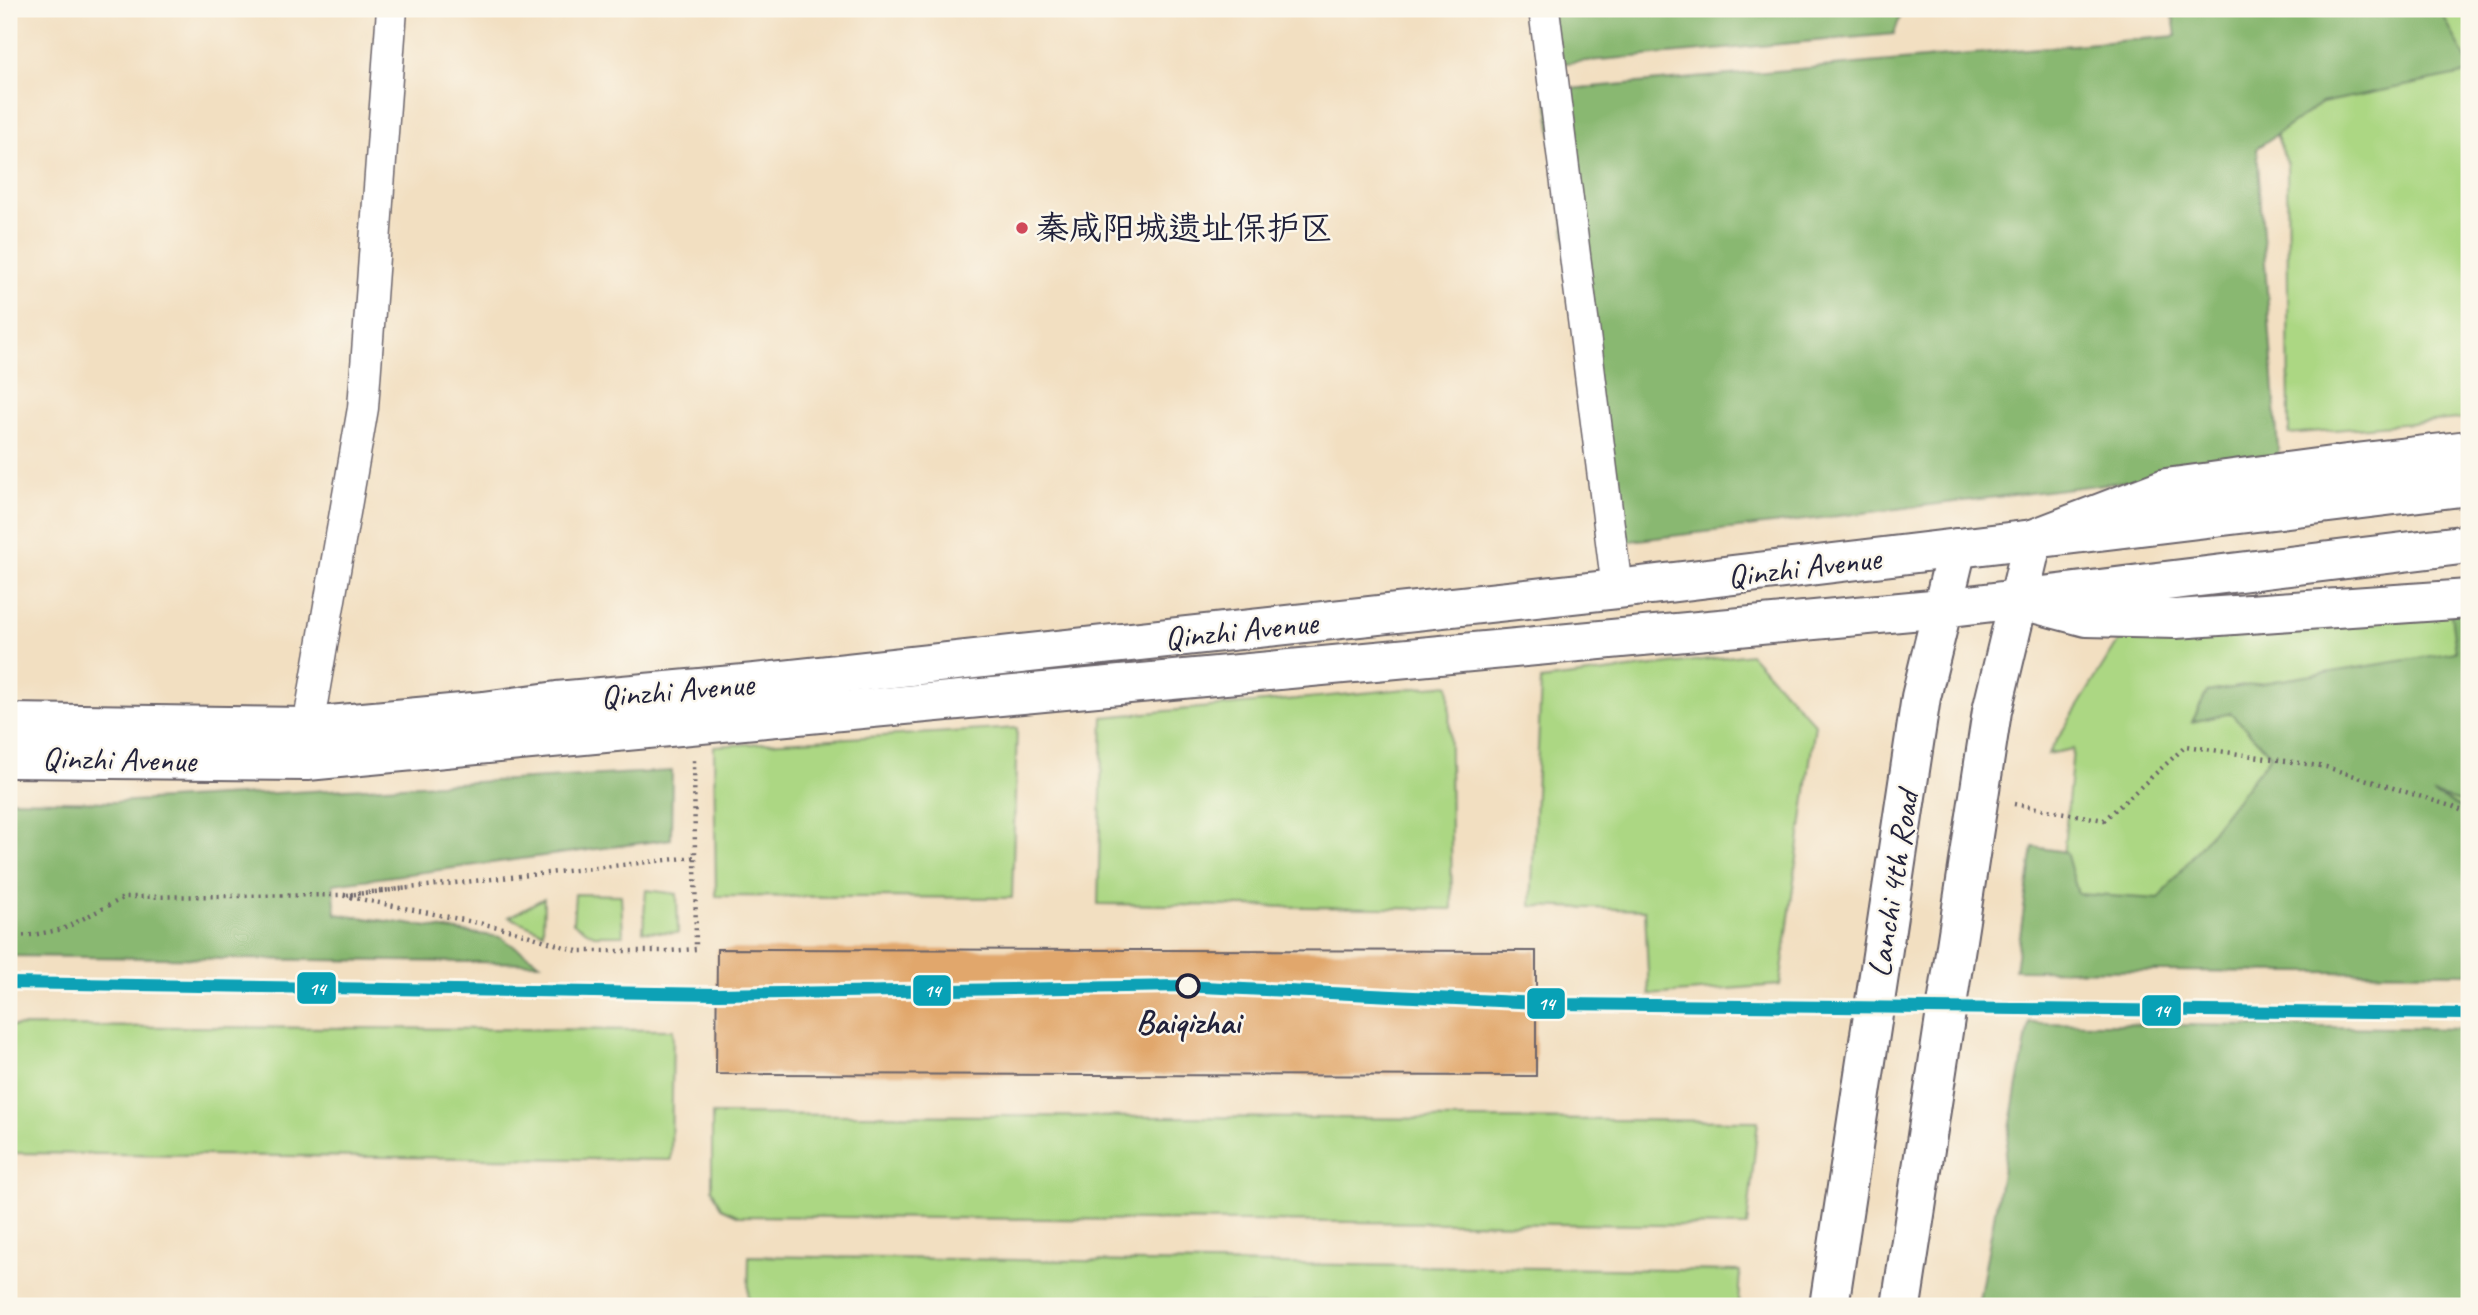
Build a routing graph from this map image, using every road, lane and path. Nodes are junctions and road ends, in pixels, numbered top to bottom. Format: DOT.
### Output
graph roads {
  1 [pos="391,9"];
  2 [pos="1544,9"];
  3 [pos="2469,450"];
  4 [pos="2469,486"];
  5 [pos="2033,539"];
  6 [pos="2469,544"];
  7 [pos="1958,548"];
  8 [pos="1616,589"];
  9 [pos="2018,598"];
  10 [pos="2469,599"];
  11 [pos="1943,608"];
  12 [pos="9,723"];
  13 [pos="693,725"];
  14 [pos="308,727"];
  15 [pos="9,758"];
  16 [pos="1978,798"];
  17 [pos="2469,814"];
  18 [pos="695,857"];
  19 [pos="410,888"];
  20 [pos="340,895"];
  21 [pos="9,936"];
  22 [pos="1829,1306"];
  23 [pos="1901,1306"];
  1 -- 14 [label="street"];
  2 -- 8 [label="street"];
  3 -- 5 [label="street"];
  4 -- 5 [label="street, Qinzhi Avenue"];
  5 -- 7 [label="street, Qinzhi Avenue"];
  5 -- 9 [label="street"];
  6 -- 9 [label="street"];
  7 -- 8 [label="street, Qinzhi Avenue"];
  7 -- 11 [label="street, Lanchi 4th Road"];
  8 -- 14 [label="street, Qinzhi Avenue"];
  9 -- 10 [label="street"];
  9 -- 11 [label="street, Qinzhi Avenue"];
  9 -- 16 [label="street"];
  11 -- 13 [label="street, Qinzhi Avenue"];
  11 -- 22 [label="street, Lanchi 4th Road"];
  12 -- 14 [label="street, Qinzhi Avenue"];
  13 -- 15 [label="street, Qinzhi Avenue"];
  13 -- 18 [label="path"];
  16 -- 17 [label="path"];
  16 -- 23 [label="street"];
  18 -- 20 [label="path"];
  18 -- 20 [label="path"];
  19 -- 20 [label="path"];
  20 -- 21 [label="path"];
}
